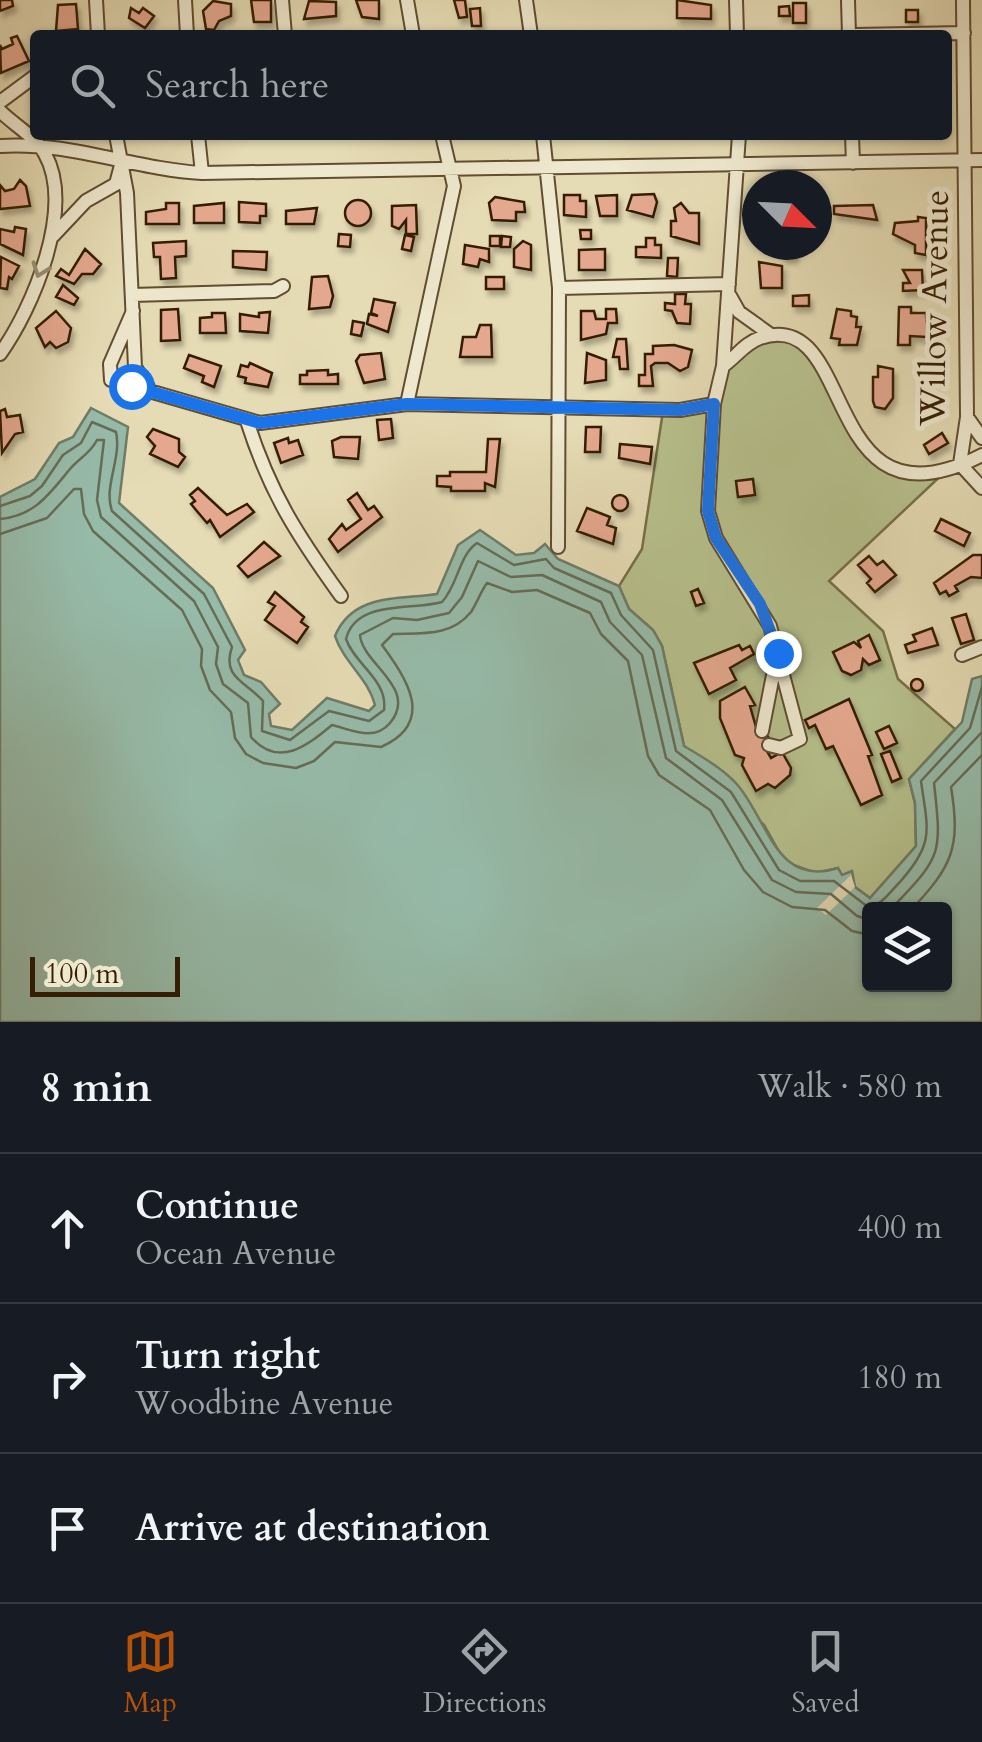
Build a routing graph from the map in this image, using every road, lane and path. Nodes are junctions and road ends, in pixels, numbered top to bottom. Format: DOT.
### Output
graph roads {
  1 [pos="96,0"];
  2 [pos="185,0"];
  3 [pos="282,0"];
  4 [pos="407,0"];
  5 [pos="526,0"];
  6 [pos="736,0"];
  7 [pos="848,0"];
  8 [pos="963,0"];
  9 [pos="98,30"];
  10 [pos="186,30"];
  11 [pos="285,30"];
  12 [pos="412,30"];
  13 [pos="530,30"];
  14 [pos="736,30"];
  15 [pos="848,30"];
  16 [pos="952,34"];
  17 [pos="964,34"];
  18 [pos="30,80"];
  19 [pos="0,102"];
  20 [pos="0,111"];
  21 [pos="30,137"];
  22 [pos="33,140"];
  23 [pos="117,140"];
  24 [pos="199,140"];
  25 [pos="443,140"];
  26 [pos="544,140"];
  27 [pos="738,140"];
  28 [pos="852,140"];
  29 [pos="38,144"];
  30 [pos="0,146"];
  31 [pos="966,160"];
  32 [pos="982,160"];
  33 [pos="122,162"];
  34 [pos="853,162"];
  35 [pos="739,164"];
  36 [pos="547,167"];
  37 [pos="451,168"];
  38 [pos="202,173"];
  39 [pos="53,236"];
  40 [pos="283,286"];
  41 [pos="559,288"];
  42 [pos="729,289"];
  43 [pos="132,295"];
  44 [pos="132,311"];
  45 [pos="770,336"];
  46 [pos="0,354"];
  47 [pos="724,366"];
  48 [pos="150,388"];
  49 [pos="407,404"];
  50 [pos="714,404"];
  51 [pos="562,408"];
  52 [pos="968,417"];
  53 [pos="246,421"];
  54 [pos="982,438"];
  55 [pos="982,455"];
  56 [pos="960,464"];
  57 [pos="982,488"];
  58 [pos="558,547"];
  59 [pos="341,596"];
  60 [pos="982,647"];
  61 [pos="778,653"];
  62 [pos="962,655"];
  63 [pos="762,731"];
  64 [pos="770,745"];
  1 -- 9 [label="street"];
  2 -- 10 [label="street"];
  3 -- 11 [label="street"];
  4 -- 12 [label="street"];
  5 -- 13 [label="street"];
  6 -- 14 [label="street"];
  7 -- 15 [label="street"];
  8 -- 17 [label="street, Willow Avenue"];
  16 -- 17 [label="street"];
  17 -- 31 [label="street, Willow Avenue"];
  18 -- 19 [label="street"];
  20 -- 21 [label="street"];
  22 -- 29 [label="street"];
  23 -- 33 [label="street"];
  24 -- 38 [label="street"];
  25 -- 37 [label="street"];
  26 -- 36 [label="street"];
  27 -- 35 [label="street"];
  28 -- 34 [label="street"];
  29 -- 30 [label="street"];
  29 -- 33 [label="street"];
  29 -- 39 [label="street"];
  31 -- 32 [label="street"];
  31 -- 34 [label="street"];
  31 -- 52 [label="street, Willow Avenue"];
  33 -- 38 [label="street"];
  33 -- 39 [label="street"];
  33 -- 43 [label="street"];
  34 -- 35 [label="street"];
  35 -- 36 [label="street"];
  35 -- 42 [label="street"];
  36 -- 37 [label="street"];
  36 -- 41 [label="street"];
  37 -- 38 [label="street"];
  37 -- 49 [label="street"];
  39 -- 46 [label="street, one-way"];
  40 -- 43 [label="street"];
  41 -- 42 [label="street"];
  41 -- 51 [label="street"];
  42 -- 45 [label="street"];
  42 -- 47 [label="street"];
  43 -- 44 [label="street"];
  44 -- 48 [label="street"];
  44 -- 48 [label="street"];
  45 -- 47 [label="street"];
  45 -- 56 [label="street"];
  47 -- 50 [label="street"];
  48 -- 53 [label="street"];
  49 -- 51 [label="street"];
  49 -- 53 [label="street"];
  50 -- 51 [label="street"];
  50 -- 61 [label="street"];
  51 -- 58 [label="street"];
  52 -- 54 [label="street"];
  52 -- 56 [label="street, Willow Avenue"];
  53 -- 59 [label="street"];
  55 -- 56 [label="street"];
  56 -- 57 [label="street, Willow Avenue"];
  60 -- 62 [label="street"];
  61 -- 63 [label="street"];
  61 -- 64 [label="street"];
}
